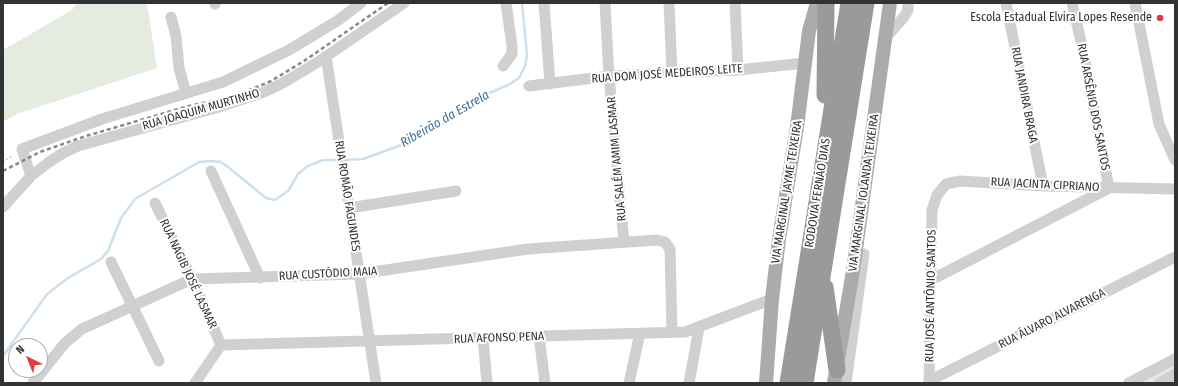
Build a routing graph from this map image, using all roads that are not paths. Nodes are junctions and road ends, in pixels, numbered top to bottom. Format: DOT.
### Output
graph roads {
  1 [pos="361,3"];
  2 [pos="404,3"];
  3 [pos="506,3"];
  4 [pos="544,3"];
  5 [pos="605,3"];
  6 [pos="669,3"];
  7 [pos="735,3"];
  8 [pos="817,3"];
  9 [pos="826,3"];
  10 [pos="849,3"];
  11 [pos="866,3"];
  12 [pos="890,3"];
  13 [pos="908,3"];
  14 [pos="1006,3"];
  15 [pos="1072,3"];
  16 [pos="1135,3"];
  17 [pos="171,17"];
  18 [pos="887,36"];
  19 [pos="326,56"];
  20 [pos="805,63"];
  21 [pos="503,66"];
  22 [pos="738,70"];
  23 [pos="672,73"];
  24 [pos="609,76"];
  25 [pos="550,84"];
  26 [pos="529,86"];
  27 [pos="186,93"];
  28 [pos="828,131"];
  29 [pos="1175,160"];
  30 [pos="210,171"];
  31 [pos="31,176"];
  32 [pos="1042,186"];
  33 [pos="1109,188"];
  34 [pos="1175,189"];
  35 [pos="456,191"];
  36 [pos="155,203"];
  37 [pos="3,207"];
  38 [pos="349,208"];
  39 [pos="932,210"];
  40 [pos="624,242"];
  41 [pos="864,254"];
  42 [pos="1175,257"];
  43 [pos="111,262"];
  44 [pos="823,270"];
  45 [pos="360,274"];
  46 [pos="260,278"];
  47 [pos="192,279"];
  48 [pos="932,279"];
  49 [pos="772,299"];
  50 [pos="132,306"];
  51 [pos="699,328"];
  52 [pos="672,332"];
  53 [pos="640,333"];
  54 [pos="539,336"];
  55 [pos="483,338"];
  56 [pos="370,342"];
  57 [pos="221,345"];
  58 [pos="1175,359"];
  59 [pos="158,362"];
  60 [pos="1175,374"];
  61 [pos="839,379"];
  62 [pos="788,381"];
  63 [pos="929,382"];
  64 [pos="33,383"];
  65 [pos="195,383"];
  66 [pos="376,383"];
  67 [pos="487,383"];
  68 [pos="545,383"];
  69 [pos="629,383"];
  70 [pos="689,383"];
  71 [pos="766,383"];
  72 [pos="805,383"];
  73 [pos="1130,383"];
  74 [pos="1158,383"];
  1 -- 27 [label="street, RUA JOAQUIM MURTINHO"];
  2 -- 19 [label="street, RUA JOAQUIM MURTINHO"];
  3 -- 21 [label="street"];
  4 -- 25 [label="street"];
  5 -- 24 [label="street, RUA SALÉM AMIM LASMAR"];
  6 -- 23 [label="street"];
  7 -- 22 [label="street"];
  8 -- 20 [label="main road, VIA MARGINAL JAYME TEIXEIRA"];
  9 -- 28 [label="highway"];
  10 -- 28 [label="highway, RODOVIA FERNÃO DIAS"];
  11 -- 44 [label="highway, RODOVIA FERNÃO DIAS"];
  12 -- 18 [label="main road, VIA MARGINAL IOLANDA TEIXEIRA"];
  13 -- 18 [label="street"];
  14 -- 32 [label="street, RUA JANDIRA BRAGA"];
  15 -- 33 [label="street, RUA ARSÊNIO DOS SANTOS"];
  16 -- 29 [label="street"];
  17 -- 27 [label="street"];
  18 -- 61 [label="main road, VIA MARGINAL IOLANDA TEIXEIRA"];
  19 -- 31 [label="street, RUA JOAQUIM MURTINHO"];
  19 -- 38 [label="street, RUA ROMÃO FAGUNDES"];
  20 -- 22 [label="street, RUA DOM JOSÉ MEDEIROS LEITE"];
  20 -- 49 [label="main road, VIA MARGINAL JAYME TEIXEIRA"];
  22 -- 23 [label="street, RUA DOM JOSÉ MEDEIROS LEITE"];
  23 -- 24 [label="street, RUA DOM JOSÉ MEDEIROS LEITE"];
  24 -- 25 [label="street, RUA DOM JOSÉ MEDEIROS LEITE"];
  24 -- 40 [label="street, RUA SALÉM AMIM LASMAR"];
  25 -- 26 [label="street, RUA DOM JOSÉ MEDEIROS LEITE"];
  27 -- 31 [label="street, RUA JOAQUIM MURTINHO"];
  28 -- 62 [label="highway, RODOVIA FERNÃO DIAS"];
  30 -- 46 [label="street"];
  31 -- 37 [label="street, RUA JOAQUIM MURTINHO"];
  32 -- 33 [label="street, RUA JACINTA CIPRIANO"];
  32 -- 39 [label="street, RUA JACINTA CIPRIANO"];
  33 -- 34 [label="street, RUA JACINTA CIPRIANO"];
  33 -- 48 [label="street"];
  35 -- 38 [label="street"];
  36 -- 47 [label="street, RUA NAGIB JOSÉ LASMAR"];
  38 -- 45 [label="street, RUA ROMÃO FAGUNDES"];
  39 -- 48 [label="street, RUA JOSÉ ANTÔNIO SANTOS"];
  40 -- 45 [label="street, RUA CUSTÓDIO MAIA"];
  40 -- 52 [label="street, RUA CUSTÓDIO MAIA"];
  41 -- 61 [label="street"];
  42 -- 63 [label="street, RUA ÁLVARO ALVARENGA"];
  43 -- 50 [label="street"];
  44 -- 61 [label="highway"];
  44 -- 72 [label="highway, RODOVIA FERNÃO DIAS"];
  45 -- 46 [label="street, RUA CUSTÓDIO MAIA"];
  45 -- 56 [label="street, RUA ROMÃO FAGUNDES"];
  46 -- 47 [label="street, RUA CUSTÓDIO MAIA"];
  47 -- 50 [label="street, RUA CUSTÓDIO MAIA"];
  47 -- 57 [label="street, RUA NAGIB JOSÉ LASMAR"];
  48 -- 63 [label="street, RUA JOSÉ ANTÔNIO SANTOS"];
  49 -- 51 [label="street, RUA AFONSO PENA"];
  49 -- 71 [label="main road, VIA MARGINAL JAYME TEIXEIRA"];
  50 -- 59 [label="street"];
  50 -- 64 [label="street, RUA CUSTÓDIO MAIA"];
  51 -- 52 [label="street, RUA AFONSO PENA"];
  51 -- 70 [label="street"];
  52 -- 53 [label="street, RUA AFONSO PENA"];
  53 -- 54 [label="street, RUA AFONSO PENA"];
  53 -- 69 [label="street"];
  54 -- 55 [label="street, RUA AFONSO PENA"];
  54 -- 68 [label="street"];
  55 -- 56 [label="street, RUA AFONSO PENA"];
  55 -- 67 [label="street"];
  56 -- 57 [label="street, RUA AFONSO PENA"];
  56 -- 66 [label="street, RUA ROMÃO FAGUNDES"];
  57 -- 65 [label="street"];
  58 -- 73 [label="street"];
  60 -- 74 [label="street"];
}
